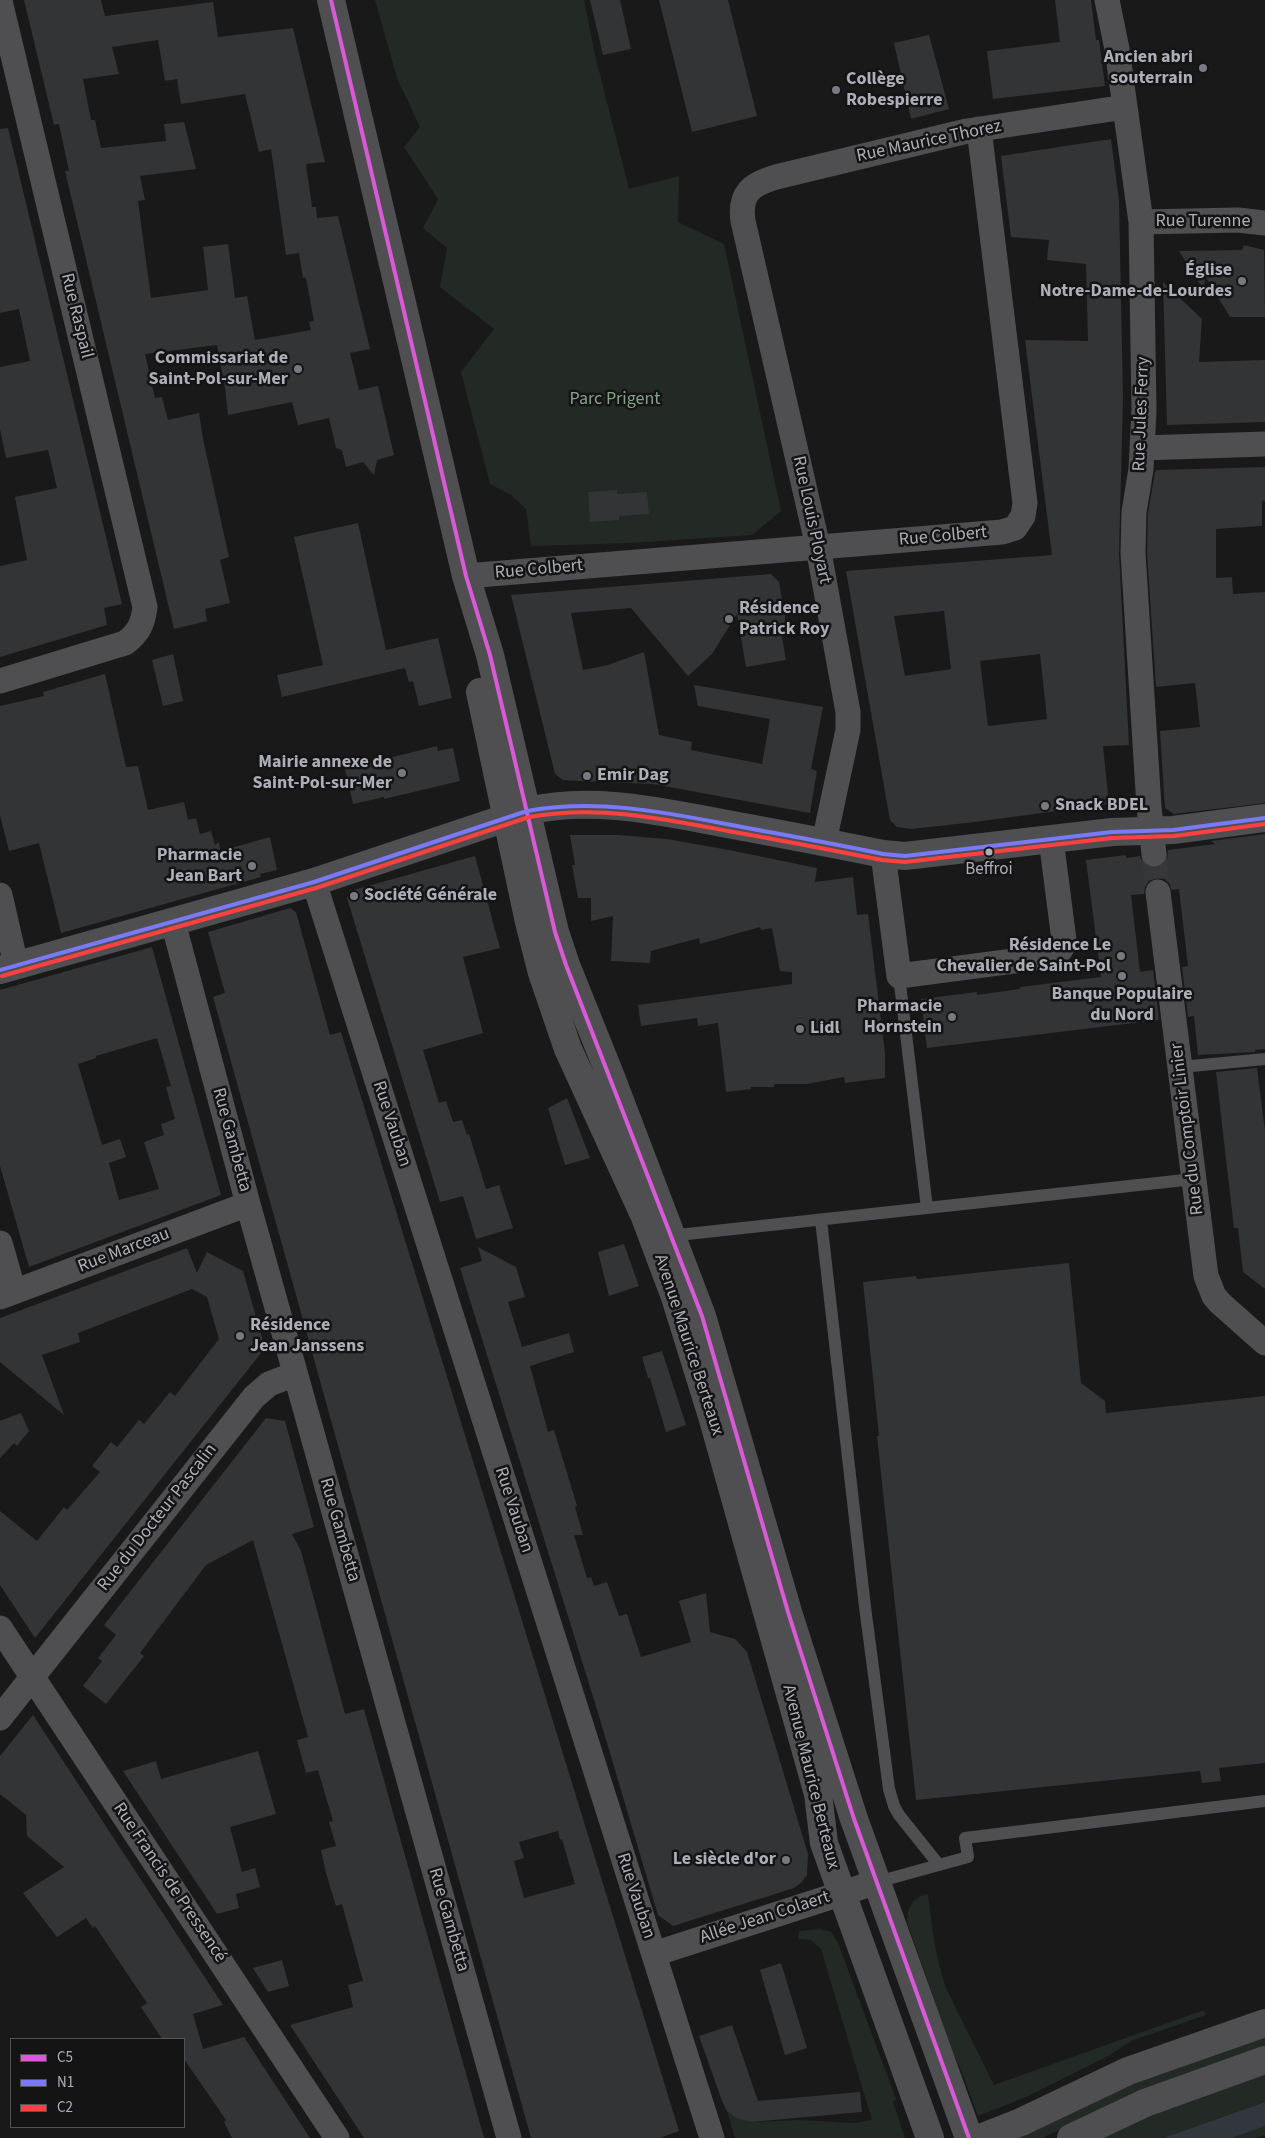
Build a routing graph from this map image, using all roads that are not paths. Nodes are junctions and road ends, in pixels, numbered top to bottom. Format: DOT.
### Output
graph roads {
  1 [pos="331,0"];
  2 [pos="1107,0"];
  3 [pos="0,1"];
  4 [pos="1125,106"];
  5 [pos="979,129"];
  6 [pos="743,200"];
  7 [pos="1141,222"];
  8 [pos="1265,223"];
  9 [pos="1265,444"];
  10 [pos="1142,448"];
  11 [pos="818,547"];
  12 [pos="468,587"];
  13 [pos="0,681"];
  14 [pos="517,814"];
  15 [pos="1265,818"];
  16 [pos="1051,839"];
  17 [pos="824,842"];
  18 [pos="1152,843"];
  19 [pos="883,854"];
  20 [pos="314,882"];
  21 [pos="1158,892"];
  22 [pos="0,895"];
  23 [pos="173,922"];
  24 [pos="8,968"];
  25 [pos="899,976"];
  26 [pos="1265,1059"];
  27 [pos="1181,1068"];
  28 [pos="1194,1178"];
  29 [pos="248,1204"];
  30 [pos="927,1208"];
  31 [pos="821,1220"];
  32 [pos="663,1237"];
  33 [pos="0,1243"];
  34 [pos="7,1294"];
  35 [pos="1265,1343"];
  36 [pos="295,1374"];
  37 [pos="0,1628"];
  38 [pos="32,1677"];
  39 [pos="0,1718"];
  40 [pos="1265,1802"];
  41 [pos="939,1865"];
  42 [pos="877,1882"];
  43 [pos="842,1894"];
  44 [pos="654,1954"];
  45 [pos="1265,2023"];
  46 [pos="1265,2060"];
  47 [pos="338,2138"];
  48 [pos="509,2138"];
  49 [pos="712,2138"];
  50 [pos="930,2138"];
  51 [pos="968,2138"];
  52 [pos="980,2138"];
  53 [pos="1071,2138"];
  1 -- 12 [label="street, Avenue Maurice Berteaux"];
  2 -- 4 [label="street, Rue Jules Ferry"];
  3 -- 13 [label="street, Rue Raspail"];
  4 -- 5 [label="street, Rue Maurice Thorez"];
  4 -- 7 [label="street, Rue Jules Ferry"];
  5 -- 6 [label="street, Rue Maurice Thorez"];
  5 -- 11 [label="street, Rue Colbert"];
  6 -- 11 [label="street, Rue Louis Ployart"];
  7 -- 8 [label="street, Rue Turenne"];
  7 -- 10 [label="street, Rue Jules Ferry"];
  9 -- 10 [label="street"];
  10 -- 18 [label="street, Rue Jules Ferry"];
  11 -- 12 [label="street, Rue Colbert"];
  11 -- 17 [label="street, Rue Louis Ployart"];
  12 -- 14 [label="street, Avenue Maurice Berteaux"];
  14 -- 17 [label="street"];
  14 -- 20 [label="street"];
  14 -- 32 [label="street, Avenue Maurice Berteaux"];
  15 -- 18 [label="street"];
  16 -- 18 [label="street"];
  16 -- 19 [label="street"];
  16 -- 25 [label="street"];
  17 -- 19 [label="street"];
  19 -- 25 [label="street"];
  20 -- 23 [label="street"];
  20 -- 44 [label="street, Rue Vauban"];
  21 -- 27 [label="street, Rue du Comptoir Linier"];
  22 -- 24 [label="street"];
  23 -- 24 [label="street"];
  23 -- 29 [label="street, Rue Gambetta"];
  25 -- 30 [label="lane"];
  26 -- 27 [label="lane"];
  27 -- 28 [label="street, Rue du Comptoir Linier"];
  28 -- 30 [label="lane"];
  28 -- 35 [label="street, Rue du Comptoir Linier"];
  29 -- 34 [label="street, Rue Marceau"];
  29 -- 36 [label="street, Rue Gambetta"];
  30 -- 31 [label="lane"];
  31 -- 32 [label="lane"];
  31 -- 41 [label="lane"];
  32 -- 42 [label="street, Avenue Maurice Berteaux"];
  32 -- 43 [label="street, Avenue Maurice Berteaux"];
  33 -- 34 [label="street"];
  36 -- 38 [label="street, Rue du Docteur Pascalin"];
  36 -- 48 [label="street, Rue Gambetta"];
  37 -- 38 [label="street, Rue Francis de Pressencé"];
  38 -- 39 [label="street, Rue du Docteur Pascalin"];
  38 -- 47 [label="street, Rue Francis de Pressencé"];
  40 -- 41 [label="lane"];
  41 -- 42 [label="lane"];
  42 -- 43 [label="street, Allée Jean Colaert"];
  42 -- 51 [label="street, Avenue Maurice Berteaux"];
  43 -- 44 [label="street, Allée Jean Colaert"];
  43 -- 50 [label="street, Avenue Maurice Berteaux"];
  44 -- 49 [label="street, Rue Vauban"];
  45 -- 52 [label="street"];
  46 -- 53 [label="street"];
}
